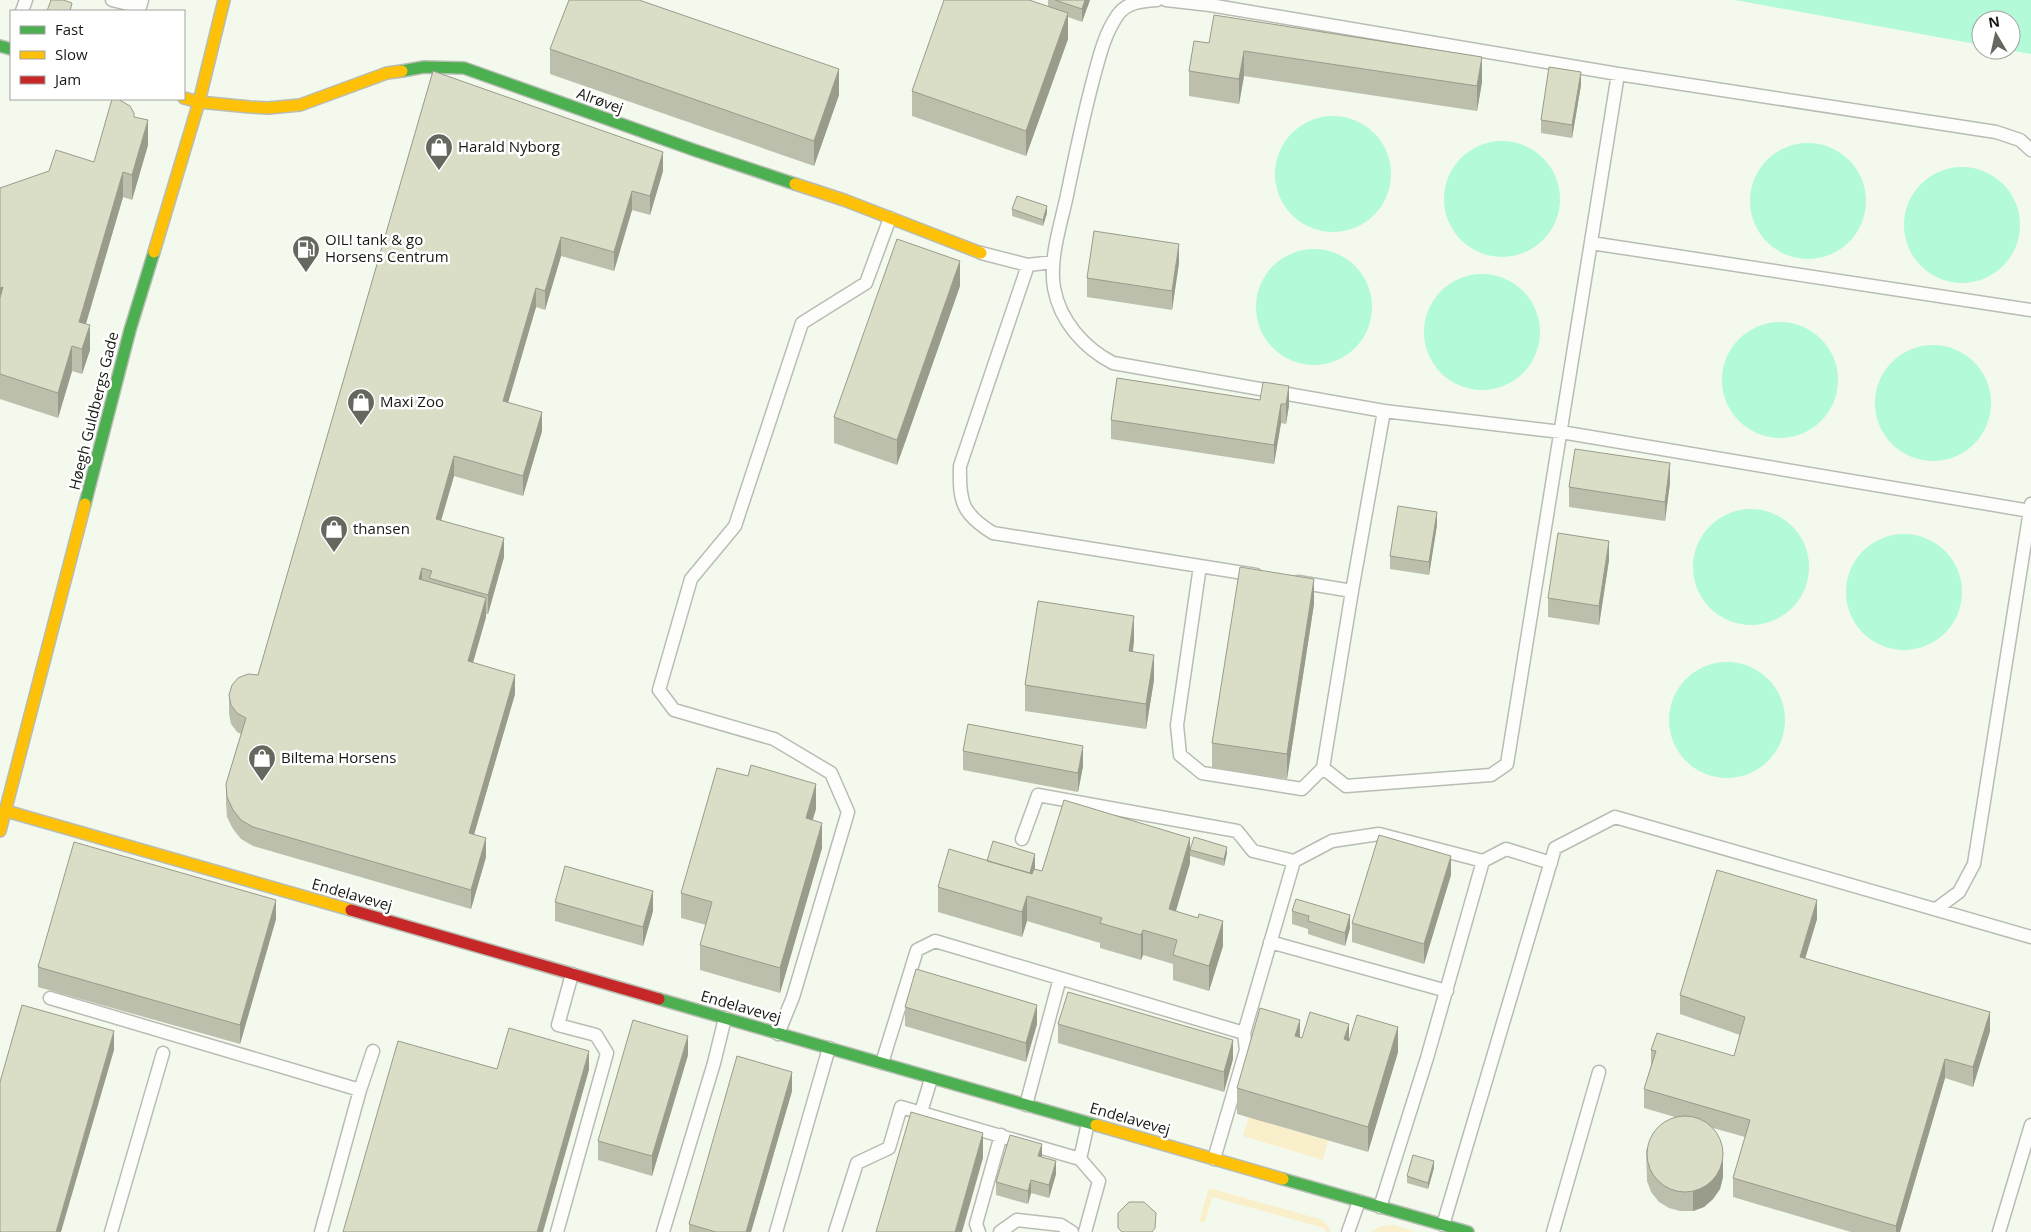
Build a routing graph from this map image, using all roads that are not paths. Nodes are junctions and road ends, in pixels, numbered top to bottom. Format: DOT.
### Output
graph roads {
  1 [pos="112,0"];
  2 [pos="142,0"];
  3 [pos="224,0"];
  4 [pos="1157,0"];
  5 [pos="1166,0"];
  6 [pos="1618,74"];
  7 [pos="185,98"];
  8 [pos="199,102"];
  9 [pos="2031,150"];
  10 [pos="890,218"];
  11 [pos="1591,243"];
  12 [pos="981,253"];
  13 [pos="1054,262"];
  14 [pos="1028,265"];
  15 [pos="2031,310"];
  16 [pos="1384,411"];
  17 [pos="1561,432"];
  18 [pos="2030,508"];
  19 [pos="1200,566"];
  20 [pos="1266,577"];
  21 [pos="1285,580"];
  22 [pos="1352,591"];
  23 [pos="1323,768"];
  24 [pos="3,810"];
  25 [pos="0,831"];
  26 [pos="1022,839"];
  27 [pos="1294,861"];
  28 [pos="1484,861"];
  29 [pos="1551,863"];
  30 [pos="1936,909"];
  31 [pos="2031,937"];
  32 [pos="1270,942"];
  33 [pos="572,974"];
  34 [pos="1060,978"];
  35 [pos="1446,991"];
  36 [pos="50,998"];
  37 [pos="724,1018"];
  38 [pos="1244,1033"];
  39 [pos="778,1034"];
  40 [pos="829,1048"];
  41 [pos="373,1051"];
  42 [pos="164,1053"];
  43 [pos="882,1063"];
  44 [pos="1599,1072"];
  45 [pos="931,1079"];
  46 [pos="360,1090"];
  47 [pos="1026,1105"];
  48 [pos="921,1112"];
  49 [pos="1088,1123"];
  50 [pos="2031,1125"];
  51 [pos="1001,1135"];
  52 [pos="1080,1159"];
  53 [pos="1214,1159"];
  54 [pos="1359,1201"];
  55 [pos="1380,1207"];
  56 [pos="1443,1225"];
  57 [pos="1060,1228"];
  58 [pos="111,1232"];
  59 [pos="322,1232"];
  60 [pos="557,1232"];
  61 [pos="663,1232"];
  62 [pos="776,1232"];
  63 [pos="835,1232"];
  64 [pos="979,1232"];
  65 [pos="1000,1232"];
  66 [pos="1072,1232"];
  67 [pos="1085,1232"];
  68 [pos="1348,1232"];
  69 [pos="1468,1232"];
  70 [pos="1553,1232"];
  71 [pos="1999,1232"];
  1 -- 2 [label="lane"];
  3 -- 8 [label="street, Høegh Guldbergs Gade"];
  4 -- 13 [label="lane"];
  5 -- 6 [label="lane"];
  6 -- 9 [label="lane"];
  6 -- 11 [label="lane"];
  7 -- 8 [label="street, Alrøvej"];
  8 -- 10 [label="street, Alrøvej"];
  8 -- 24 [label="street, Høegh Guldbergs Gade"];
  10 -- 12 [label="street, Alrøvej"];
  10 -- 39 [label="lane"];
  11 -- 15 [label="lane"];
  11 -- 17 [label="lane"];
  12 -- 14 [label="lane"];
  13 -- 14 [label="lane"];
  13 -- 16 [label="lane"];
  14 -- 19 [label="lane"];
  16 -- 17 [label="lane"];
  16 -- 22 [label="lane"];
  17 -- 18 [label="lane"];
  17 -- 23 [label="lane"];
  18 -- 30 [label="lane"];
  19 -- 20 [label="lane"];
  19 -- 23 [label="lane"];
  21 -- 22 [label="lane"];
  22 -- 23 [label="lane"];
  24 -- 25 [label="street, Høegh Guldbergs Gade"];
  24 -- 33 [label="street, Endelavevej"];
  26 -- 27 [label="lane"];
  27 -- 28 [label="lane"];
  27 -- 32 [label="lane"];
  28 -- 29 [label="lane"];
  28 -- 35 [label="lane"];
  29 -- 30 [label="lane"];
  29 -- 56 [label="lane"];
  30 -- 31 [label="lane"];
  32 -- 35 [label="lane"];
  32 -- 38 [label="lane"];
  33 -- 37 [label="street, Endelavevej"];
  33 -- 60 [label="lane"];
  34 -- 38 [label="lane"];
  34 -- 43 [label="lane"];
  34 -- 47 [label="lane"];
  35 -- 55 [label="lane"];
  36 -- 46 [label="lane"];
  37 -- 39 [label="street, Endelavevej"];
  37 -- 61 [label="lane"];
  38 -- 53 [label="lane"];
  39 -- 40 [label="street, Endelavevej"];
  40 -- 43 [label="street, Endelavevej"];
  40 -- 62 [label="lane"];
  41 -- 46 [label="lane"];
  42 -- 58 [label="lane"];
  43 -- 45 [label="street, Endelavevej"];
  44 -- 70 [label="lane"];
  45 -- 47 [label="street, Endelavevej"];
  45 -- 48 [label="lane"];
  46 -- 59 [label="lane"];
  47 -- 49 [label="street, Endelavevej"];
  48 -- 51 [label="lane"];
  48 -- 63 [label="lane"];
  49 -- 52 [label="lane"];
  49 -- 53 [label="street, Endelavevej"];
  50 -- 71 [label="lane"];
  51 -- 52 [label="lane"];
  51 -- 64 [label="lane"];
  52 -- 67 [label="lane"];
  53 -- 54 [label="street, Endelavevej"];
  54 -- 55 [label="street, Endelavevej"];
  54 -- 68 [label="lane"];
  55 -- 56 [label="street, Endelavevej"];
  56 -- 69 [label="street, Endelavevej"];
  57 -- 65 [label="lane"];
  57 -- 66 [label="lane"];
}
